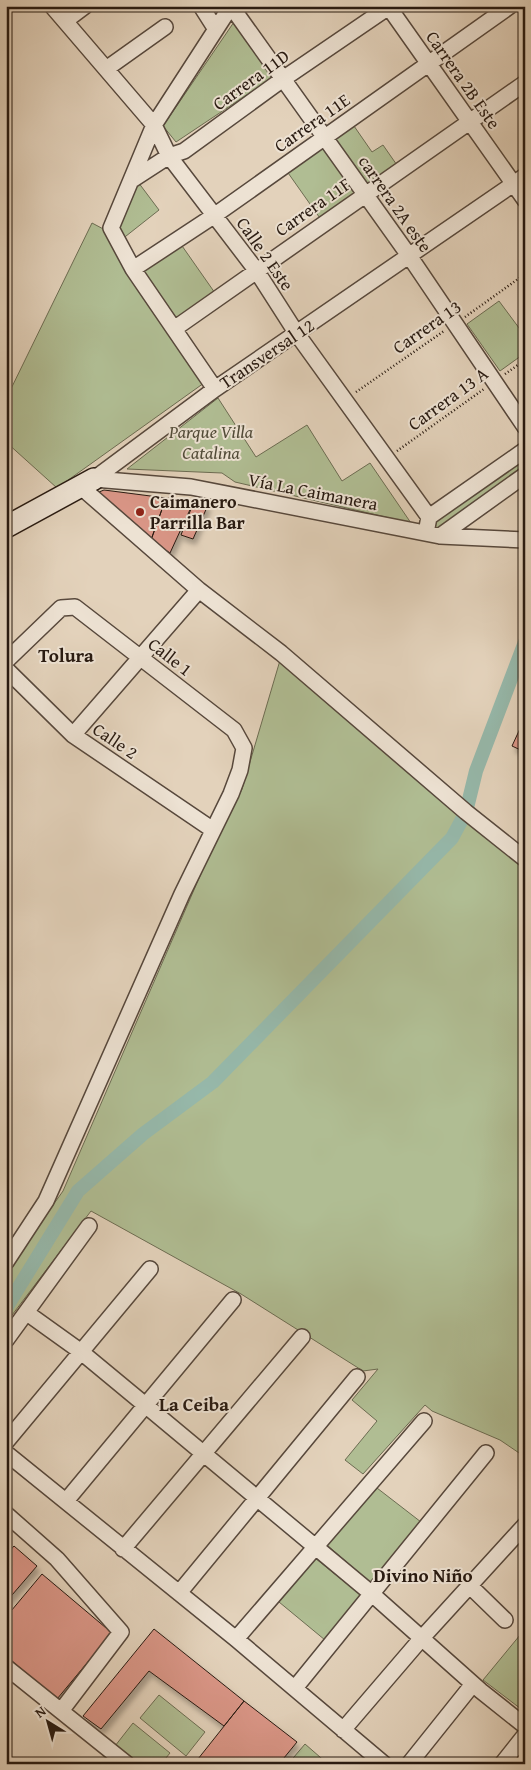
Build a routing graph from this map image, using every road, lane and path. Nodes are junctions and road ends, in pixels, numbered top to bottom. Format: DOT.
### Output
graph roads {
  1 [pos="52,6"];
  2 [pos="84,6"];
  3 [pos="202,6"];
  4 [pos="231,6"];
  5 [pos="510,6"];
  6 [pos="389,7"];
  7 [pos="65,21"];
  8 [pos="165,27"];
  9 [pos="215,28"];
  10 [pos="428,64"];
  11 [pos="106,69"];
  12 [pos="283,79"];
  13 [pos="525,83"];
  14 [pos="469,121"];
  15 [pos="154,125"];
  16 [pos="325,137"];
  17 [pos="169,156"];
  18 [pos="132,180"];
  19 [pos="519,180"];
  20 [pos="365,194"];
  21 [pos="525,200"];
  22 [pos="215,215"];
  23 [pos="410,257"];
  24 [pos="133,269"];
  25 [pos="256,270"];
  26 [pos="525,274"];
  27 [pos="454,324"];
  28 [pos="174,328"];
  29 [pos="297,334"];
  30 [pos="525,360"];
  31 [pos="494,382"];
  32 [pos="215,389"];
  33 [pos="344,400"];
  34 [pos="525,427"];
  35 [pos="525,450"];
  36 [pos="386,459"];
  37 [pos="525,475"];
  38 [pos="88,483"];
  39 [pos="428,517"];
  40 [pos="8,523"];
  41 [pos="433,535"];
  42 [pos="525,540"];
  43 [pos="199,590"];
  44 [pos="141,657"];
  45 [pos="6,661"];
  46 [pos="6,669"];
  47 [pos="73,735"];
  48 [pos="213,830"];
  49 [pos="525,859"];
  50 [pos="89,1226"];
  51 [pos="6,1262"];
  52 [pos="150,1269"];
  53 [pos="233,1300"];
  54 [pos="27,1313"];
  55 [pos="302,1337"];
  56 [pos="6,1340"];
  57 [pos="80,1351"];
  58 [pos="357,1377"];
  59 [pos="144,1404"];
  60 [pos="424,1421"];
  61 [pos="6,1442"];
  62 [pos="6,1452"];
  63 [pos="202,1453"];
  64 [pos="486,1453"];
  65 [pos="258,1499"];
  66 [pos="66,1501"];
  67 [pos="6,1514"];
  68 [pos="522,1536"];
  69 [pos="315,1547"];
  70 [pos="123,1549"];
  71 [pos="470,1586"];
  72 [pos="179,1593"];
  73 [pos="372,1594"];
  74 [pos="505,1620"];
  75 [pos="421,1638"];
  76 [pos="236,1639"];
  77 [pos="6,1666"];
  78 [pos="473,1684"];
  79 [pos="294,1688"];
  80 [pos="61,1711"];
  81 [pos="525,1726"];
  82 [pos="343,1730"];
  83 [pos="525,1735"];
  84 [pos="127,1764"];
  85 [pos="384,1764"];
  86 [pos="409,1764"];
  87 [pos="502,1764"];
  1 -- 7 [label="street, Calle 2 Este"];
  2 -- 7 [label="street"];
  3 -- 9 [label="street"];
  4 -- 9 [label="street"];
  4 -- 12 [label="street, carrera 2A este"];
  5 -- 10 [label="street, Carrera 11E"];
  6 -- 10 [label="street, Carrera 2B Este"];
  6 -- 12 [label="street, Carrera 11D"];
  7 -- 11 [label="street, Calle 2 Este"];
  8 -- 11 [label="street"];
  9 -- 15 [label="street"];
  10 -- 14 [label="street, Carrera 2B Este"];
  10 -- 16 [label="street, Carrera 11E"];
  11 -- 15 [label="street, Calle 2 Este"];
  12 -- 16 [label="street, carrera 2A este"];
  12 -- 17 [label="street, Carrera 11D"];
  13 -- 14 [label="street, Carrera 11F"];
  14 -- 19 [label="street, Carrera 2B Este"];
  14 -- 20 [label="street, Carrera 11F"];
  15 -- 17 [label="street, Calle 2 Este"];
  15 -- 18 [label="street"];
  16 -- 20 [label="street, carrera 2A este"];
  16 -- 22 [label="street, Carrera 11E"];
  17 -- 18 [label="street, Carrera 11D"];
  17 -- 22 [label="street, Calle 2 Este"];
  18 -- 24 [label="street"];
  19 -- 21 [label="street, Carrera 2B Este"];
  19 -- 23 [label="street, Transversal 12"];
  20 -- 23 [label="street, carrera 2A este"];
  20 -- 25 [label="street, Carrera 11F"];
  22 -- 24 [label="street, Carrera 11E"];
  22 -- 25 [label="street, Calle 2 Este"];
  23 -- 27 [label="street, carrera 2A este"];
  23 -- 29 [label="street, Transversal 12"];
  24 -- 28 [label="street"];
  25 -- 28 [label="street, Carrera 11F"];
  25 -- 29 [label="street, Calle 2 Este"];
  26 -- 27 [label="path, Carrera 13"];
  27 -- 31 [label="street, carrera 2A este"];
  27 -- 33 [label="path, Carrera 13"];
  28 -- 32 [label="street"];
  29 -- 32 [label="street, Transversal 12"];
  29 -- 33 [label="street, Calle 2 Este"];
  30 -- 31 [label="path, Carrera 13 A"];
  31 -- 34 [label="street, carrera 2A este"];
  31 -- 36 [label="path, Carrera 13 A"];
  32 -- 38 [label="street, Transversal 12"];
  33 -- 36 [label="street, Calle 2 Este"];
  35 -- 39 [label="street"];
  36 -- 39 [label="street, Calle 2 Este"];
  37 -- 41 [label="street"];
  38 -- 40 [label="street, Transversal 12"];
  38 -- 41 [label="street, Vía La Caimanera"];
  38 -- 43 [label="street"];
  39 -- 41 [label="street"];
  41 -- 42 [label="street, Vía La Caimanera"];
  43 -- 44 [label="street"];
  43 -- 49 [label="street"];
  44 -- 45 [label="street, Calle 1"];
  44 -- 47 [label="street"];
  44 -- 48 [label="street, Calle 1"];
  46 -- 47 [label="street, Calle 2"];
  47 -- 48 [label="street, Calle 2"];
  48 -- 51 [label="street"];
  50 -- 54 [label="street"];
  52 -- 57 [label="street"];
  53 -- 59 [label="street"];
  54 -- 56 [label="street"];
  54 -- 57 [label="street"];
  55 -- 63 [label="street"];
  57 -- 59 [label="street"];
  57 -- 61 [label="street"];
  58 -- 65 [label="street"];
  59 -- 63 [label="street"];
  59 -- 66 [label="street"];
  60 -- 69 [label="street"];
  62 -- 66 [label="street"];
  63 -- 65 [label="street"];
  63 -- 70 [label="street"];
  64 -- 73 [label="street"];
  65 -- 69 [label="street"];
  65 -- 72 [label="street"];
  66 -- 70 [label="street"];
  67 -- 80 [label="street"];
  68 -- 71 [label="street"];
  69 -- 73 [label="street"];
  69 -- 76 [label="street"];
  70 -- 72 [label="street"];
  71 -- 74 [label="street"];
  71 -- 75 [label="street"];
  72 -- 76 [label="street"];
  73 -- 75 [label="street"];
  73 -- 79 [label="street"];
  75 -- 78 [label="street"];
  75 -- 82 [label="street"];
  76 -- 79 [label="street"];
  77 -- 80 [label="street"];
  78 -- 81 [label="street"];
  78 -- 86 [label="street"];
  79 -- 82 [label="street"];
  80 -- 84 [label="street"];
  82 -- 85 [label="street"];
  83 -- 87 [label="street"];
}
